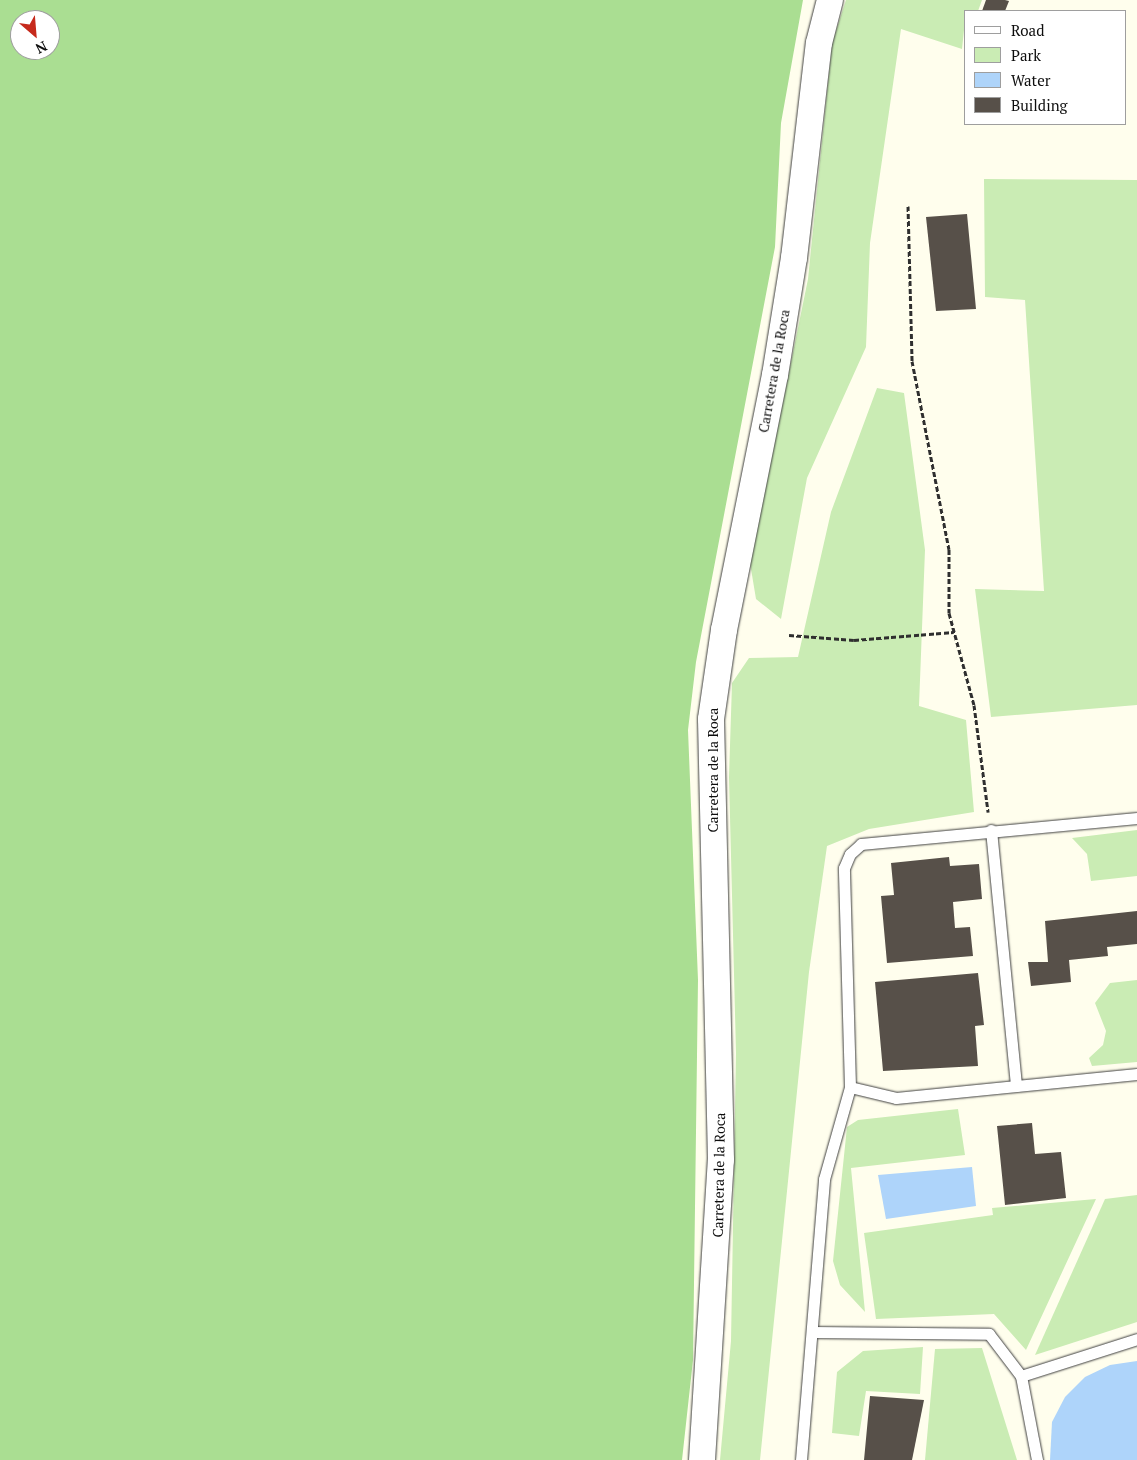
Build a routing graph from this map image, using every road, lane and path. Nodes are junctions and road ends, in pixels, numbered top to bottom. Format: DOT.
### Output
graph roads {
  1 [pos="830,0"];
  2 [pos="908,206"];
  3 [pos="954,632"];
  4 [pos="788,635"];
  5 [pos="1137,818"];
  6 [pos="991,830"];
  7 [pos="1137,1074"];
  8 [pos="1016,1086"];
  9 [pos="850,1087"];
  10 [pos="812,1332"];
  11 [pos="1137,1338"];
  12 [pos="1021,1376"];
  13 [pos="702,1460"];
  14 [pos="801,1460"];
  15 [pos="1037,1460"];
  1 -- 13 [label="street, Carretera de la Roca"];
  2 -- 3 [label="path"];
  3 -- 4 [label="path"];
  3 -- 6 [label="path"];
  5 -- 6 [label="lane"];
  6 -- 8 [label="lane"];
  6 -- 9 [label="lane"];
  7 -- 8 [label="lane"];
  8 -- 9 [label="lane"];
  9 -- 10 [label="lane"];
  10 -- 12 [label="lane"];
  10 -- 14 [label="lane"];
  11 -- 12 [label="lane"];
  12 -- 15 [label="lane"];
}
